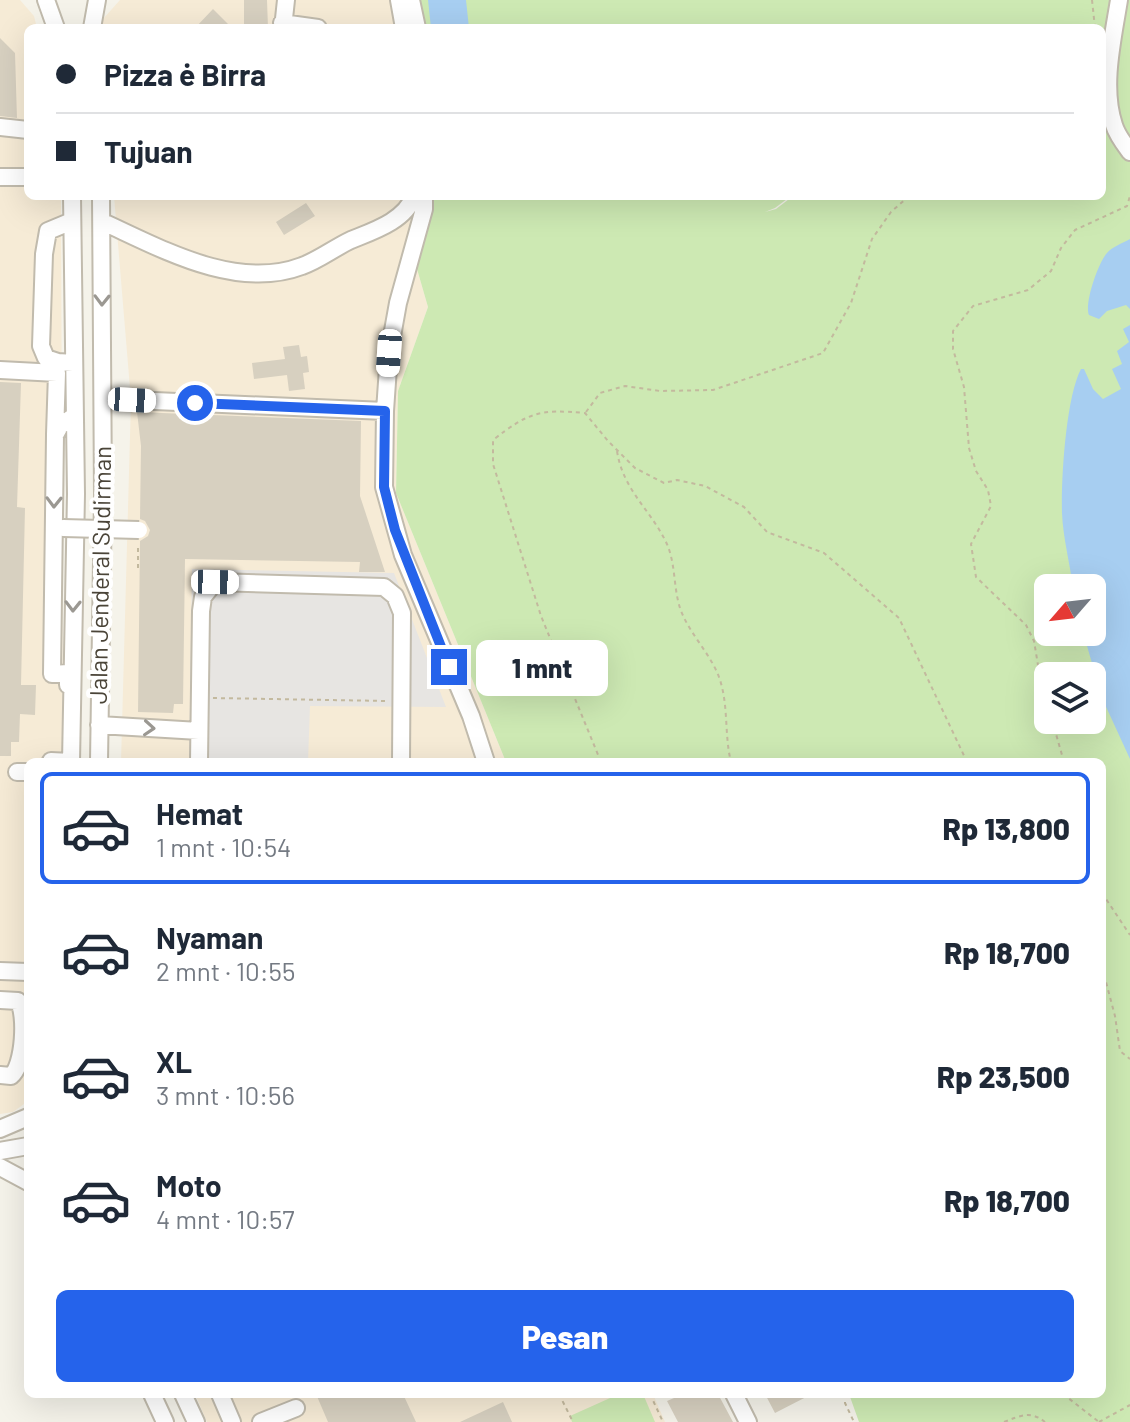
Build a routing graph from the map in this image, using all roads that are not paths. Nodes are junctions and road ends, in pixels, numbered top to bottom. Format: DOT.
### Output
graph roads {
  1 [pos="46,0"];
  2 [pos="97,0"];
  3 [pos="286,0"];
  4 [pos="399,0"];
  5 [pos="411,0"];
  6 [pos="1119,0"];
  7 [pos="55,24"];
  8 [pos="93,24"];
  9 [pos="282,24"];
  10 [pos="403,24"];
  11 [pos="416,24"];
  12 [pos="0,127"];
  13 [pos="24,130"];
  14 [pos="1130,152"];
  15 [pos="0,177"];
  16 [pos="24,177"];
  17 [pos="72,200"];
  18 [pos="101,200"];
  19 [pos="412,200"];
  20 [pos="424,200"];
  21 [pos="72,221"];
  22 [pos="103,222"];
  23 [pos="68,369"];
  24 [pos="0,370"];
  25 [pos="0,381"];
  26 [pos="132,400"];
  27 [pos="385,411"];
  28 [pos="74,416"];
  29 [pos="55,435"];
  30 [pos="103,448"];
  31 [pos="76,494"];
  32 [pos="63,528"];
  33 [pos="139,530"];
  34 [pos="424,607"];
  35 [pos="402,613"];
  36 [pos="99,725"];
  37 [pos="199,731"];
  38 [pos="51,758"];
  39 [pos="72,758"];
  40 [pos="99,758"];
  41 [pos="199,758"];
  42 [pos="401,758"];
  43 [pos="485,758"];
  44 [pos="0,971"];
  45 [pos="24,972"];
  46 [pos="0,1000"];
  47 [pos="0,1075"];
  48 [pos="24,1119"];
  49 [pos="0,1129"];
  50 [pos="24,1147"];
  51 [pos="0,1151"];
  52 [pos="0,1167"];
  53 [pos="24,1180"];
  54 [pos="154,1398"];
  55 [pos="185,1398"];
  56 [pos="222,1398"];
  57 [pos="736,1398"];
  58 [pos="296,1408"];
  59 [pos="165,1422"];
  60 [pos="196,1422"];
  61 [pos="232,1422"];
  62 [pos="261,1422"];
  63 [pos="748,1422"];
  1 -- 7 [label="street"];
  2 -- 8 [label="street"];
  3 -- 9 [label="street"];
  4 -- 10 [label="street"];
  5 -- 11 [label="street"];
  6 -- 14 [label="street"];
  12 -- 13 [label="street"];
  15 -- 16 [label="street"];
  17 -- 21 [label="street, Jalan Jenderal Sudirman"];
  18 -- 22 [label="street, Jalan Jenderal Sudirman"];
  19 -- 22 [label="street"];
  20 -- 27 [label="street"];
  21 -- 23 [label="street, Jalan Jenderal Sudirman"];
  21 -- 23 [label="street"];
  22 -- 30 [label="street, Jalan Jenderal Sudirman, one-way"];
  23 -- 24 [label="street"];
  23 -- 25 [label="street"];
  23 -- 28 [label="street, Jalan Jenderal Sudirman"];
  23 -- 29 [label="street"];
  26 -- 27 [label="street"];
  27 -- 34 [label="street"];
  28 -- 29 [label="street"];
  28 -- 31 [label="street, Jalan Jenderal Sudirman"];
  29 -- 38 [label="street, one-way"];
  30 -- 31 [label="street"];
  30 -- 36 [label="street, Jalan Jenderal Sudirman"];
  31 -- 39 [label="street, Jalan Jenderal Sudirman, one-way"];
  32 -- 33 [label="street, bridge"];
  34 -- 35 [label="street"];
  34 -- 43 [label="street"];
  35 -- 37 [label="street"];
  35 -- 42 [label="street"];
  36 -- 37 [label="street, one-way"];
  36 -- 40 [label="street, Jalan Jenderal Sudirman"];
  37 -- 41 [label="street"];
  44 -- 45 [label="street"];
  46 -- 47 [label="street"];
  48 -- 49 [label="street"];
  50 -- 51 [label="street"];
  52 -- 53 [label="street"];
  54 -- 59 [label="street"];
  55 -- 60 [label="street"];
  56 -- 61 [label="street"];
  57 -- 63 [label="street"];
  58 -- 62 [label="street"];
}
